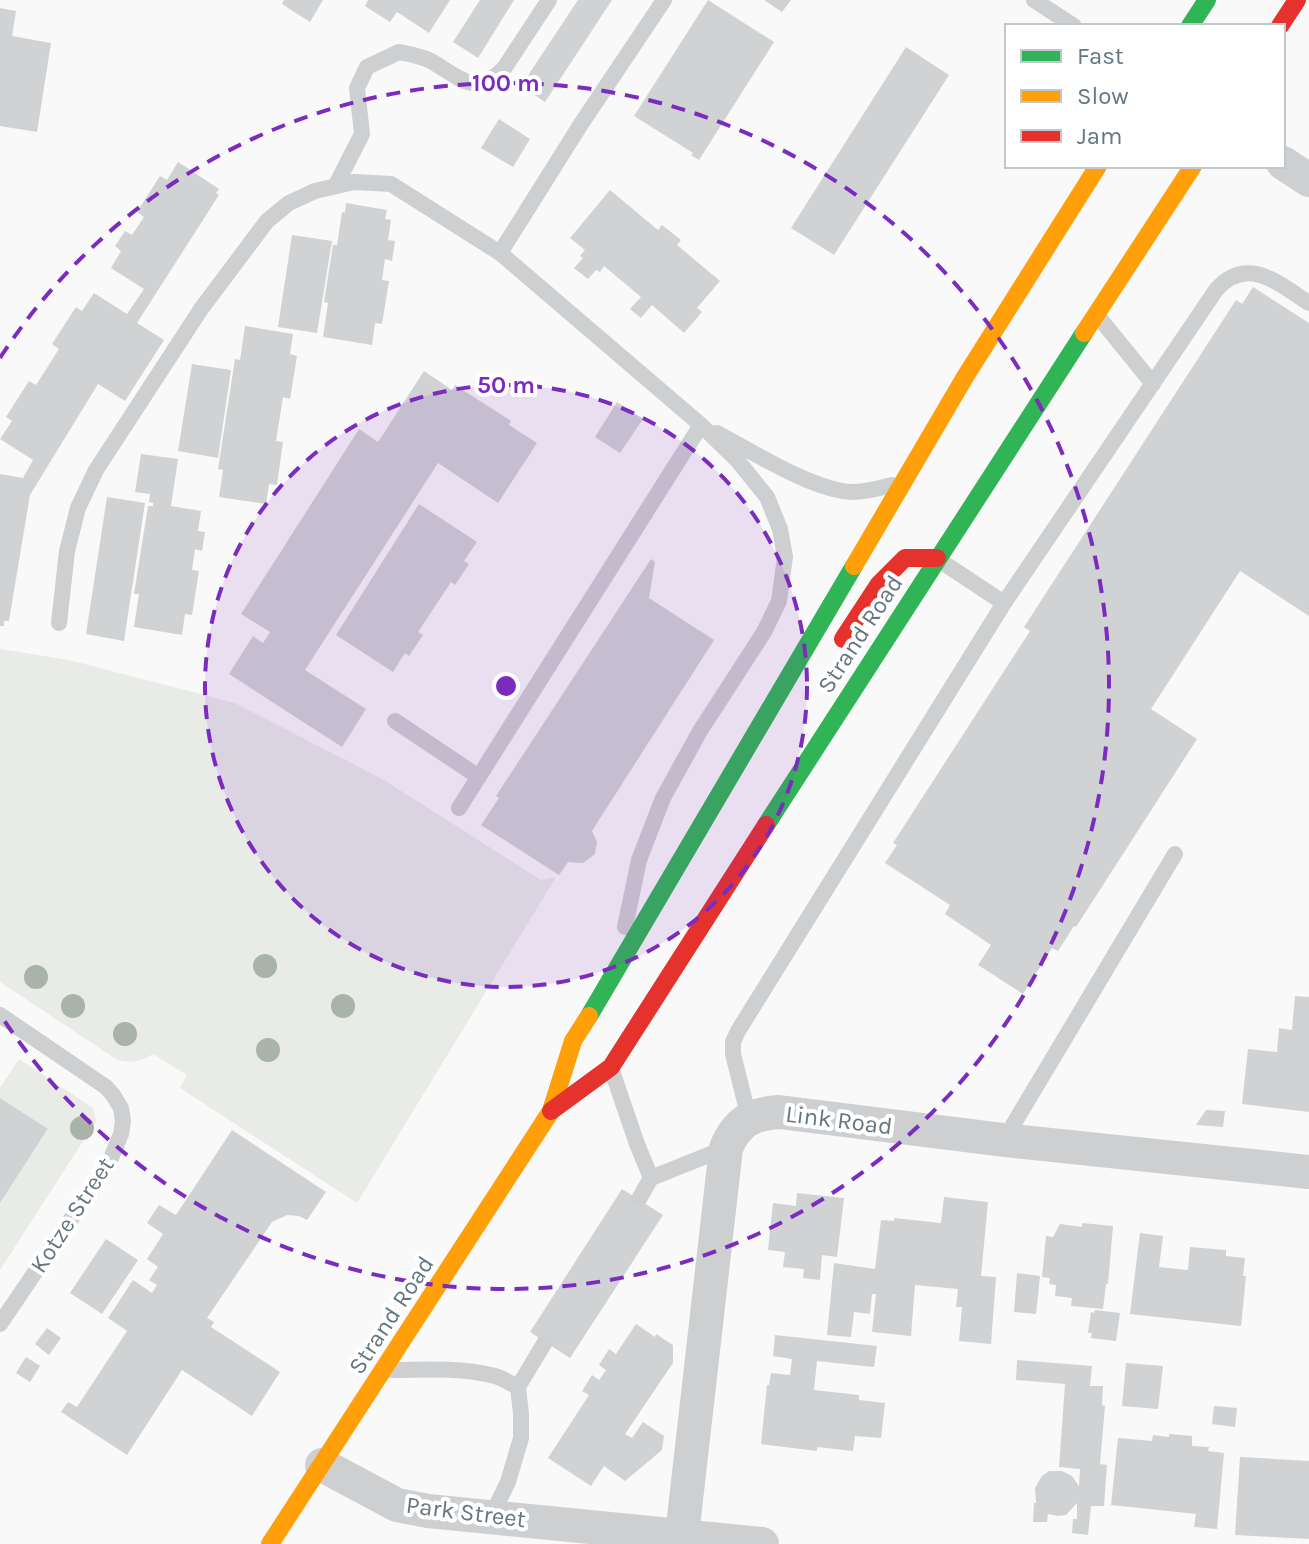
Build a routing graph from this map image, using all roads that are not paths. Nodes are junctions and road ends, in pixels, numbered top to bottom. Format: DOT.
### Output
graph roads {
  1 [pos="549,0"];
  2 [pos="664,0"];
  3 [pos="1034,0"];
  4 [pos="1207,0"];
  5 [pos="1297,0"];
  6 [pos="1071,24"];
  7 [pos="1191,24"];
  8 [pos="1281,24"];
  9 [pos="1285,164"];
  10 [pos="1097,168"];
  11 [pos="1192,168"];
  12 [pos="1309,180"];
  13 [pos="336,185"];
  14 [pos="500,253"];
  15 [pos="1309,303"];
  16 [pos="1096,314"];
  17 [pos="1153,384"];
  18 [pos="701,425"];
  19 [pos="902,483"];
  20 [pos="937,558"];
  21 [pos="1004,603"];
  22 [pos="59,623"];
  23 [pos="833,655"];
  24 [pos="803,684"];
  25 [pos="770,709"];
  26 [pos="395,721"];
  27 [pos="479,777"];
  28 [pos="459,808"];
  29 [pos="1175,854"];
  30 [pos="616,972"];
  31 [pos="0,1015"];
  32 [pos="611,1067"];
  33 [pos="551,1111"];
  34 [pos="749,1118"];
  35 [pos="1004,1140"];
  36 [pos="726,1148"];
  37 [pos="1309,1172"];
  38 [pos="651,1178"];
  39 [pos="639,1199"];
  40 [pos="0,1324"];
  41 [pos="545,1342"];
  42 [pos="384,1370"];
  43 [pos="518,1387"];
  44 [pos="322,1465"];
  45 [pos="491,1517"];
  46 [pos="682,1535"];
  47 [pos="270,1544"];
  48 [pos="762,1544"];
  1 -- 13 [label="lane"];
  2 -- 14 [label="lane"];
  3 -- 6 [label="lane"];
  4 -- 7 [label="main road"];
  5 -- 8 [label="main road"];
  9 -- 12 [label="street"];
  10 -- 19 [label="main road, Strand Road"];
  11 -- 16 [label="main road, Strand Road"];
  13 -- 14 [label="lane"];
  13 -- 22 [label="lane"];
  14 -- 18 [label="lane"];
  15 -- 17 [label="lane"];
  16 -- 17 [label="lane"];
  16 -- 20 [label="main road, Strand Road"];
  17 -- 21 [label="lane"];
  18 -- 19 [label="lane"];
  18 -- 27 [label="lane"];
  18 -- 30 [label="lane"];
  19 -- 25 [label="main road, Strand Road"];
  20 -- 21 [label="lane"];
  20 -- 23 [label="main road"];
  20 -- 32 [label="main road, Strand Road"];
  21 -- 34 [label="lane"];
  24 -- 25 [label="main road"];
  25 -- 30 [label="main road, Strand Road"];
  26 -- 27 [label="lane"];
  27 -- 28 [label="lane"];
  29 -- 35 [label="lane"];
  30 -- 33 [label="main road, Strand Road"];
  31 -- 40 [label="lane, Kotze Street"];
  32 -- 33 [label="main road, Strand Road"];
  32 -- 38 [label="lane"];
  33 -- 42 [label="main road, Strand Road"];
  34 -- 35 [label="street, Link Road"];
  34 -- 36 [label="street, Link Road"];
  35 -- 37 [label="street, Link Road"];
  36 -- 38 [label="lane"];
  36 -- 46 [label="street"];
  38 -- 39 [label="lane"];
  41 -- 43 [label="lane"];
  42 -- 43 [label="lane"];
  42 -- 44 [label="main road, Strand Road"];
  43 -- 45 [label="lane"];
  44 -- 45 [label="street, Park Street"];
  44 -- 47 [label="main road, Strand Road"];
  45 -- 46 [label="street, Park Street"];
  46 -- 48 [label="street, Park Street"];
}
